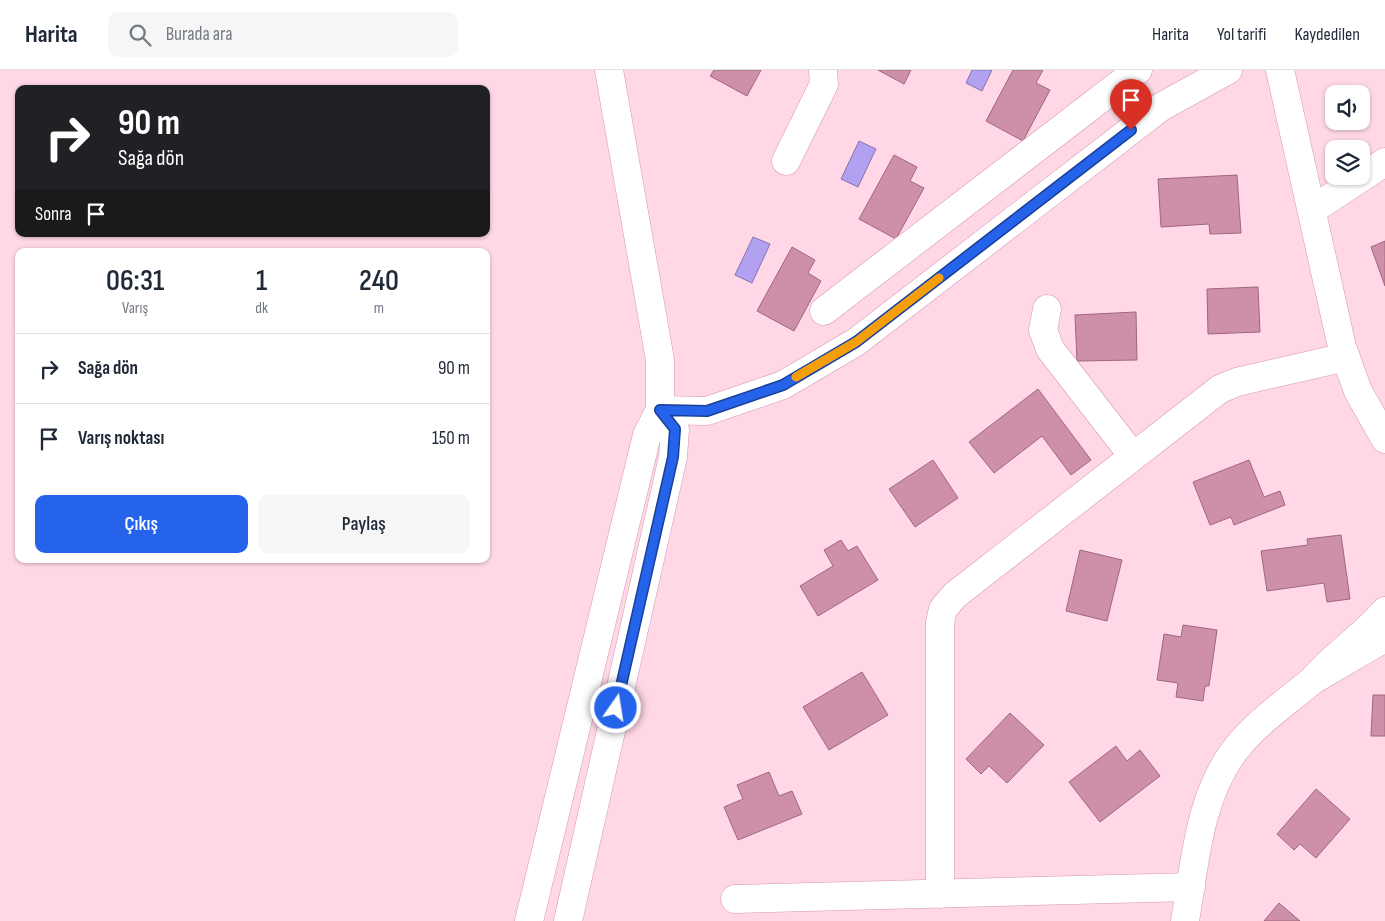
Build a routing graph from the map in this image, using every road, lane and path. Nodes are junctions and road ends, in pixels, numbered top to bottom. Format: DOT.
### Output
graph roads {
  1 [pos="609,70"];
  2 [pos="823,70"];
  3 [pos="1228,70"];
  4 [pos="1280,70"];
  5 [pos="1133,71"];
  6 [pos="1161,106"];
  7 [pos="786,161"];
  8 [pos="1385,162"];
  9 [pos="1312,210"];
  10 [pos="1047,309"];
  11 [pos="824,311"];
  12 [pos="1346,357"];
  13 [pos="660,410"];
  14 [pos="1385,439"];
  15 [pos="1133,456"];
  16 [pos="1385,611"];
  17 [pos="1385,638"];
  18 [pos="1313,680"];
  19 [pos="1191,887"];
  20 [pos="940,894"];
  21 [pos="735,899"];
  22 [pos="529,921"];
  23 [pos="568,921"];
  24 [pos="1185,921"];
  1 -- 13 [label="street"];
  2 -- 7 [label="street"];
  3 -- 6 [label="street"];
  4 -- 9 [label="street"];
  5 -- 6 [label="street"];
  5 -- 11 [label="street"];
  6 -- 13 [label="street"];
  8 -- 9 [label="street"];
  9 -- 12 [label="street"];
  10 -- 15 [label="street"];
  12 -- 14 [label="street"];
  12 -- 15 [label="street"];
  13 -- 22 [label="street"];
  13 -- 23 [label="street"];
  15 -- 20 [label="street"];
  16 -- 18 [label="street"];
  17 -- 18 [label="street"];
  18 -- 19 [label="street"];
  19 -- 20 [label="street"];
  19 -- 24 [label="street"];
  20 -- 21 [label="street"];
}
